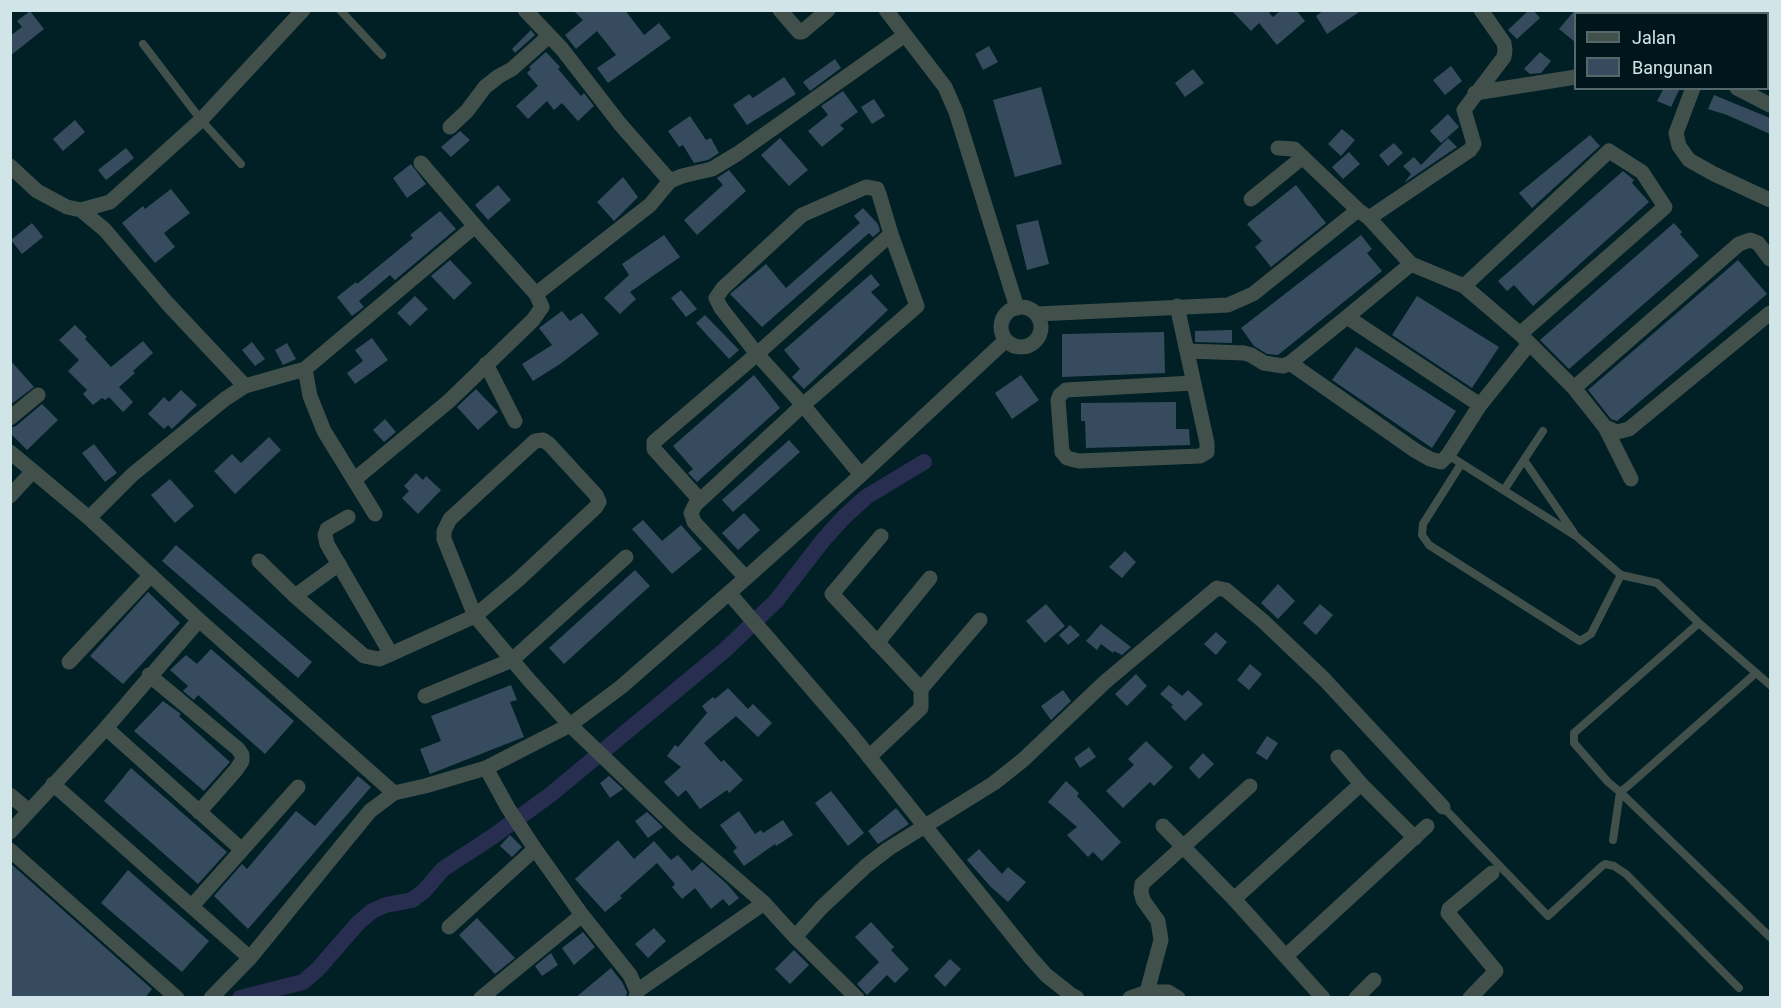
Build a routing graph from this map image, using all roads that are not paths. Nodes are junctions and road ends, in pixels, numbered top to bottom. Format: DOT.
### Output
graph roads {
  1 [pos="303,10"];
  2 [pos="340,10"];
  3 [pos="525,10"];
  4 [pos="780,10"];
  5 [pos="828,10"];
  6 [pos="886,10"];
  7 [pos="1481,10"];
  8 [pos="905,35"];
  9 [pos="549,36"];
  10 [pos="143,44"];
  11 [pos="382,55"];
  12 [pos="1574,77"];
  13 [pos="1692,90"];
  14 [pos="1741,90"];
  15 [pos="1475,93"];
  16 [pos="1770,105"];
  17 [pos="201,120"];
  18 [pos="450,127"];
  19 [pos="1278,147"];
  20 [pos="1303,157"];
  21 [pos="421,163"];
  22 [pos="241,164"];
  23 [pos="10,166"];
  24 [pos="670,181"];
  25 [pos="1251,200"];
  26 [pos="1770,200"];
  27 [pos="81,210"];
  28 [pos="1363,214"];
  29 [pos="475,226"];
  30 [pos="891,234"];
  31 [pos="1770,259"];
  32 [pos="1411,264"];
  33 [pos="1464,286"];
  34 [pos="536,294"];
  35 [pos="1177,306"];
  36 [pos="1017,308"];
  37 [pos="1770,313"];
  38 [pos="1036,315"];
  39 [pos="1347,317"];
  40 [pos="1525,339"];
  41 [pos="1006,340"];
  42 [pos="1188,351"];
  43 [pos="757,354"];
  44 [pos="1290,363"];
  45 [pos="486,364"];
  46 [pos="304,369"];
  47 [pos="1193,383"];
  48 [pos="245,386"];
  49 [pos="1574,388"];
  50 [pos="38,395"];
  51 [pos="803,405"];
  52 [pos="1480,405"];
  53 [pos="10,418"];
  54 [pos="515,421"];
  55 [pos="1605,427"];
  56 [pos="1543,431"];
  57 [pos="10,452"];
  58 [pos="1448,454"];
  59 [pos="1524,460"];
  60 [pos="1461,464"];
  61 [pos="33,471"];
  62 [pos="861,475"];
  63 [pos="1631,479"];
  64 [pos="354,480"];
  65 [pos="1504,490"];
  66 [pos="10,496"];
  67 [pos="699,499"];
  68 [pos="375,514"];
  69 [pos="348,517"];
  70 [pos="89,518"];
  71 [pos="881,536"];
  72 [pos="1576,536"];
  73 [pos="626,557"];
  74 [pos="259,561"];
  75 [pos="339,564"];
  76 [pos="151,575"];
  77 [pos="1624,575"];
  78 [pos="746,578"];
  79 [pos="930,578"];
  80 [pos="729,593"];
  81 [pos="295,596"];
  82 [pos="476,616"];
  83 [pos="199,620"];
  84 [pos="980,620"];
  85 [pos="1699,622"];
  86 [pos="877,643"];
  87 [pos="391,654"];
  88 [pos="512,660"];
  89 [pos="69,662"];
  90 [pos="1756,673"];
  91 [pos="149,675"];
  92 [pos="1770,685"];
  93 [pos="921,689"];
  94 [pos="425,696"];
  95 [pos="570,725"];
  96 [pos="106,728"];
  97 [pos="868,757"];
  98 [pos="1338,757"];
  99 [pos="486,768"];
  100 [pos="53,784"];
  101 [pos="1361,784"];
  102 [pos="1250,786"];
  103 [pos="298,787"];
  104 [pos="1620,792"];
  105 [pos="394,793"];
  106 [pos="10,795"];
  107 [pos="1443,807"];
  108 [pos="29,811"];
  109 [pos="199,812"];
  110 [pos="924,826"];
  111 [pos="1163,826"];
  112 [pos="1427,826"];
  113 [pos="10,832"];
  114 [pos="1415,838"];
  115 [pos="1613,840"];
  116 [pos="1182,846"];
  117 [pos="535,849"];
  118 [pos="10,850"];
  119 [pos="242,850"];
  120 [pos="1492,873"];
  121 [pos="1234,899"];
  122 [pos="764,903"];
  123 [pos="192,906"];
  124 [pos="582,915"];
  125 [pos="449,927"];
  126 [pos="795,937"];
  127 [pos="1770,937"];
  128 [pos="1286,956"];
  129 [pos="250,958"];
  130 [pos="1374,980"];
  131 [pos="1739,988"];
  132 [pos="1147,992"];
  133 [pos="637,994"];
  134 [pos="170,995"];
  135 [pos="211,998"];
  136 [pos="481,998"];
  137 [pos="857,998"];
  138 [pos="1077,998"];
  139 [pos="1130,998"];
  140 [pos="1178,998"];
  141 [pos="1323,998"];
  142 [pos="1356,998"];
  143 [pos="1470,998"];
  1 -- 17 [label="street"];
  2 -- 11 [label="lane"];
  3 -- 9 [label="street"];
  4 -- 5 [label="street"];
  6 -- 8 [label="street"];
  7 -- 15 [label="street"];
  8 -- 24 [label="street"];
  8 -- 36 [label="street"];
  9 -- 18 [label="street"];
  9 -- 24 [label="street"];
  10 -- 17 [label="lane"];
  12 -- 15 [label="street"];
  13 -- 26 [label="street"];
  14 -- 16 [label="street"];
  15 -- 28 [label="street"];
  17 -- 22 [label="lane"];
  17 -- 27 [label="street"];
  19 -- 20 [label="street"];
  20 -- 25 [label="street"];
  20 -- 28 [label="street"];
  21 -- 29 [label="street"];
  23 -- 27 [label="street"];
  24 -- 34 [label="street"];
  27 -- 48 [label="street"];
  28 -- 32 [label="street"];
  28 -- 35 [label="street"];
  29 -- 34 [label="street"];
  29 -- 46 [label="street"];
  30 -- 43 [label="street"];
  30 -- 43 [label="street"];
  30 -- 51 [label="street"];
  31 -- 49 [label="street"];
  32 -- 33 [label="street"];
  32 -- 39 [label="street"];
  33 -- 40 [label="street"];
  33 -- 40 [label="street"];
  34 -- 45 [label="street"];
  35 -- 38 [label="street"];
  35 -- 42 [label="street"];
  36 -- 38 [label="street"];
  36 -- 41 [label="street"];
  37 -- 55 [label="street"];
  38 -- 41 [label="street"];
  39 -- 44 [label="street"];
  39 -- 52 [label="street"];
  40 -- 49 [label="street"];
  40 -- 52 [label="street"];
  41 -- 62 [label="street"];
  42 -- 44 [label="street"];
  42 -- 47 [label="street"];
  43 -- 51 [label="street"];
  43 -- 67 [label="street"];
  44 -- 58 [label="street"];
  45 -- 54 [label="street"];
  45 -- 64 [label="street"];
  46 -- 48 [label="street"];
  46 -- 64 [label="street"];
  47 -- 47 [label="street"];
  48 -- 70 [label="street"];
  49 -- 55 [label="street"];
  50 -- 53 [label="street"];
  51 -- 62 [label="street"];
  51 -- 67 [label="street"];
  52 -- 58 [label="street"];
  55 -- 63 [label="street"];
  56 -- 59 [label="lane"];
  57 -- 61 [label="street"];
  58 -- 60 [label="lane"];
  59 -- 65 [label="lane"];
  59 -- 72 [label="lane"];
  60 -- 65 [label="lane"];
  60 -- 77 [label="lane"];
  61 -- 66 [label="street"];
  61 -- 70 [label="street"];
  62 -- 78 [label="street"];
  64 -- 68 [label="street"];
  65 -- 72 [label="lane"];
  67 -- 78 [label="street"];
  69 -- 75 [label="street"];
  70 -- 76 [label="street"];
  71 -- 86 [label="street"];
  72 -- 77 [label="lane"];
  73 -- 88 [label="street"];
  74 -- 81 [label="street"];
  75 -- 81 [label="street"];
  75 -- 87 [label="street"];
  76 -- 83 [label="street"];
  76 -- 89 [label="street"];
  77 -- 85 [label="lane"];
  78 -- 80 [label="street"];
  79 -- 86 [label="street"];
  80 -- 95 [label="street"];
  80 -- 97 [label="street"];
  81 -- 87 [label="street"];
  82 -- 82 [label="street"];
  82 -- 87 [label="street"];
  82 -- 88 [label="street"];
  83 -- 91 [label="street"];
  83 -- 105 [label="street"];
  84 -- 93 [label="street"];
  85 -- 90 [label="lane"];
  85 -- 104 [label="lane"];
  86 -- 93 [label="street"];
  88 -- 94 [label="street"];
  88 -- 95 [label="street"];
  90 -- 92 [label="lane"];
  90 -- 104 [label="lane"];
  91 -- 96 [label="street"];
  91 -- 109 [label="street"];
  93 -- 97 [label="street"];
  95 -- 99 [label="street"];
  95 -- 122 [label="street"];
  96 -- 100 [label="street"];
  96 -- 109 [label="street"];
  97 -- 110 [label="street"];
  98 -- 101 [label="street"];
  99 -- 105 [label="street"];
  99 -- 117 [label="street"];
  100 -- 108 [label="street"];
  100 -- 123 [label="street"];
  101 -- 114 [label="street"];
  101 -- 121 [label="street"];
  102 -- 116 [label="street"];
  103 -- 119 [label="street"];
  104 -- 115 [label="lane"];
  104 -- 127 [label="lane"];
  105 -- 129 [label="street"];
  106 -- 108 [label="street"];
  107 -- 110 [label="street"];
  107 -- 131 [label="lane"];
  108 -- 113 [label="street"];
  109 -- 119 [label="street"];
  110 -- 126 [label="street"];
  110 -- 138 [label="street"];
  111 -- 116 [label="street"];
  112 -- 114 [label="street"];
  114 -- 128 [label="street"];
  116 -- 121 [label="street"];
  116 -- 132 [label="street"];
  117 -- 124 [label="street"];
  117 -- 125 [label="street"];
  118 -- 134 [label="street"];
  119 -- 123 [label="street"];
  120 -- 143 [label="street"];
  121 -- 128 [label="street"];
  122 -- 126 [label="street"];
  122 -- 133 [label="street"];
  123 -- 129 [label="street"];
  124 -- 133 [label="street"];
  124 -- 136 [label="street"];
  126 -- 137 [label="street"];
  128 -- 141 [label="street"];
  129 -- 135 [label="street"];
  130 -- 142 [label="street"];
  132 -- 139 [label="street"];
  132 -- 140 [label="street"];
}
